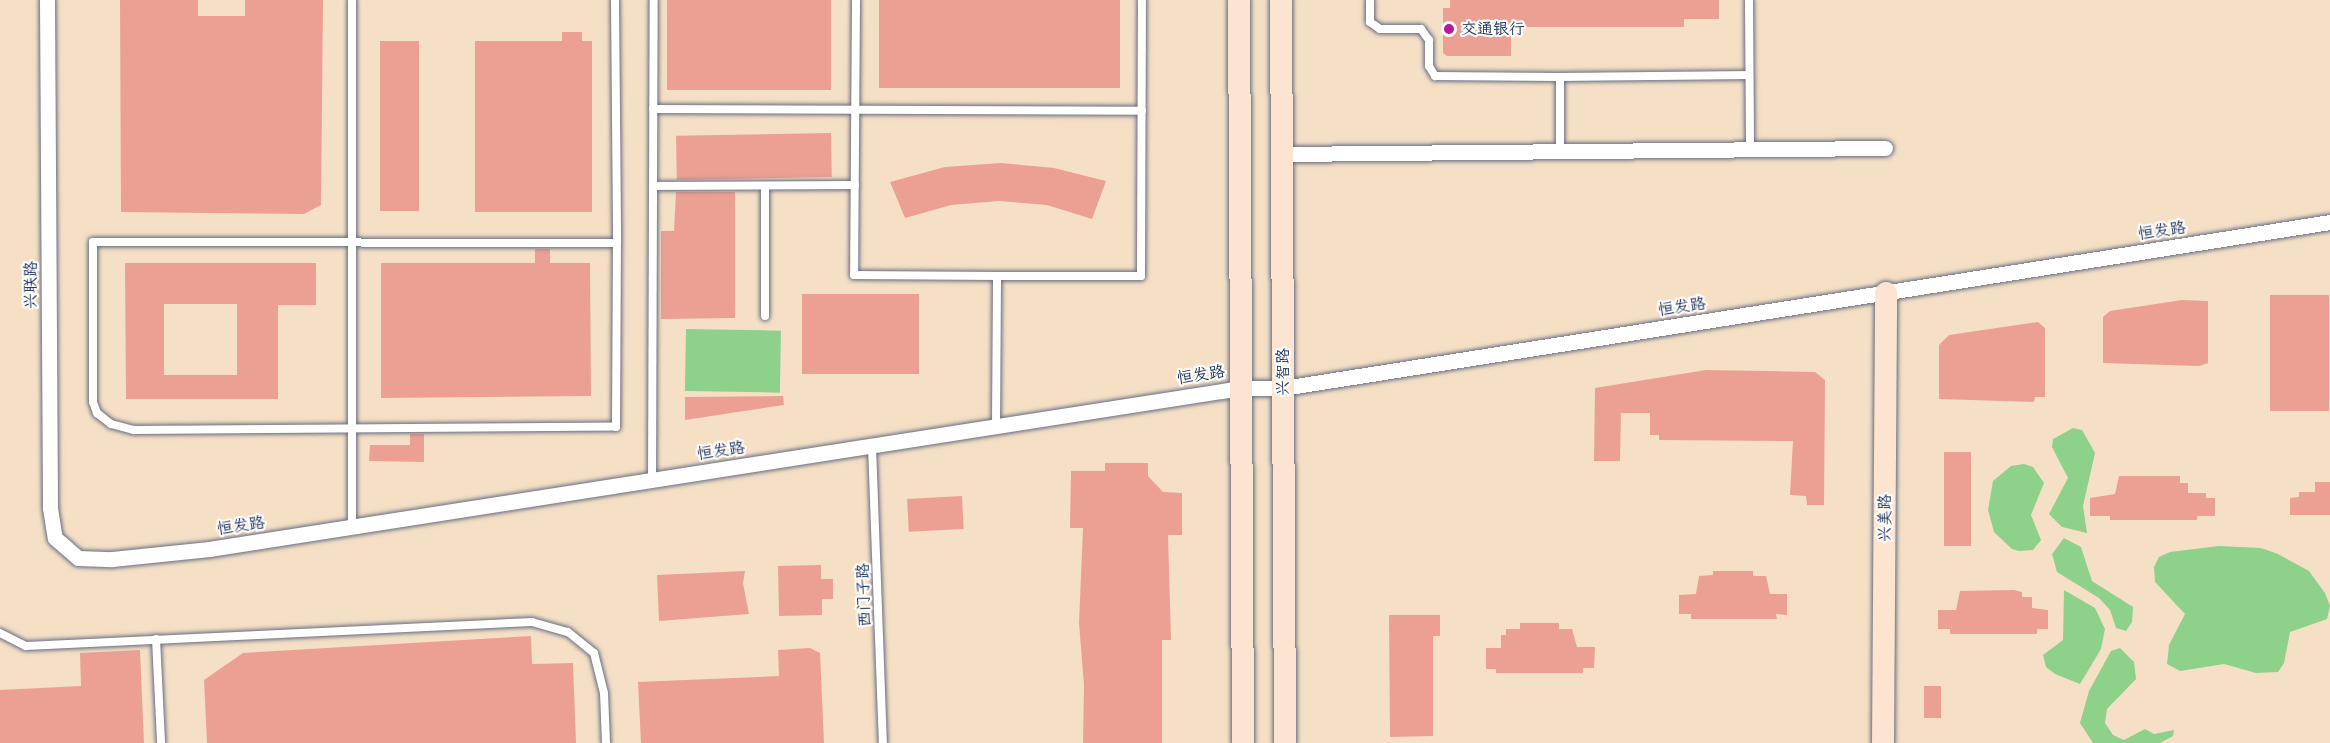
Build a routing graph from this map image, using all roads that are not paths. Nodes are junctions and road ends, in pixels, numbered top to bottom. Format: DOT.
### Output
graph roads {
  1 [pos="47,0"];
  2 [pos="352,0"];
  3 [pos="615,0"];
  4 [pos="654,0"];
  5 [pos="856,0"];
  6 [pos="1143,0"];
  7 [pos="1239,0"];
  8 [pos="1281,0"];
  9 [pos="1370,0"];
  10 [pos="1749,0"];
  11 [pos="1749,75"];
  12 [pos="1560,77"];
  13 [pos="653,109"];
  14 [pos="855,110"];
  15 [pos="1142,111"];
  16 [pos="1885,148"];
  17 [pos="1750,149"];
  18 [pos="1560,151"];
  19 [pos="1282,154"];
  20 [pos="855,185"];
  21 [pos="653,186"];
  22 [pos="765,186"];
  23 [pos="2330,222"];
  24 [pos="617,243"];
  25 [pos="352,244"];
  26 [pos="997,276"];
  27 [pos="1886,293"];
  28 [pos="765,316"];
  29 [pos="1241,388"];
  30 [pos="1283,388"];
  31 [pos="996,425"];
  32 [pos="352,428"];
  33 [pos="872,446"];
  34 [pos="652,480"];
  35 [pos="352,527"];
  36 [pos="78,558"];
  37 [pos="0,633"];
  38 [pos="156,639"];
  39 [pos="161,743"];
  40 [pos="606,743"];
  41 [pos="883,743"];
  42 [pos="1243,743"];
  43 [pos="1285,743"];
  44 [pos="1883,743"];
  1 -- 36 [label="street, 兴联路"];
  2 -- 25 [label="lane"];
  3 -- 24 [label="lane"];
  4 -- 13 [label="lane"];
  5 -- 14 [label="lane"];
  6 -- 15 [label="lane"];
  7 -- 29 [label="main road"];
  8 -- 19 [label="main road, 兴智路"];
  9 -- 12 [label="lane"];
  10 -- 11 [label="lane"];
  11 -- 12 [label="lane"];
  11 -- 17 [label="lane"];
  12 -- 18 [label="lane"];
  13 -- 14 [label="lane"];
  13 -- 21 [label="lane"];
  14 -- 15 [label="lane"];
  14 -- 20 [label="lane"];
  15 -- 26 [label="lane"];
  16 -- 17 [label="street"];
  17 -- 18 [label="street"];
  18 -- 19 [label="street"];
  19 -- 30 [label="main road, 兴智路"];
  20 -- 22 [label="lane"];
  20 -- 26 [label="lane"];
  21 -- 22 [label="lane"];
  21 -- 34 [label="lane"];
  22 -- 28 [label="lane"];
  23 -- 27 [label="street, 恒发路"];
  24 -- 25 [label="lane"];
  24 -- 32 [label="lane"];
  25 -- 32 [label="lane"];
  25 -- 32 [label="lane"];
  26 -- 31 [label="lane"];
  27 -- 30 [label="street, 恒发路"];
  27 -- 44 [label="main road, 兴美路"];
  29 -- 30 [label="street, 恒发路"];
  29 -- 31 [label="street, 恒发路"];
  29 -- 42 [label="main road"];
  30 -- 43 [label="main road, 兴智路"];
  31 -- 33 [label="street, 恒发路"];
  32 -- 35 [label="lane"];
  33 -- 34 [label="street, 恒发路"];
  33 -- 41 [label="lane, 西门子路"];
  34 -- 35 [label="street, 恒发路"];
  35 -- 36 [label="street, 恒发路"];
  37 -- 38 [label="lane"];
  38 -- 39 [label="lane"];
  38 -- 40 [label="lane"];
}
